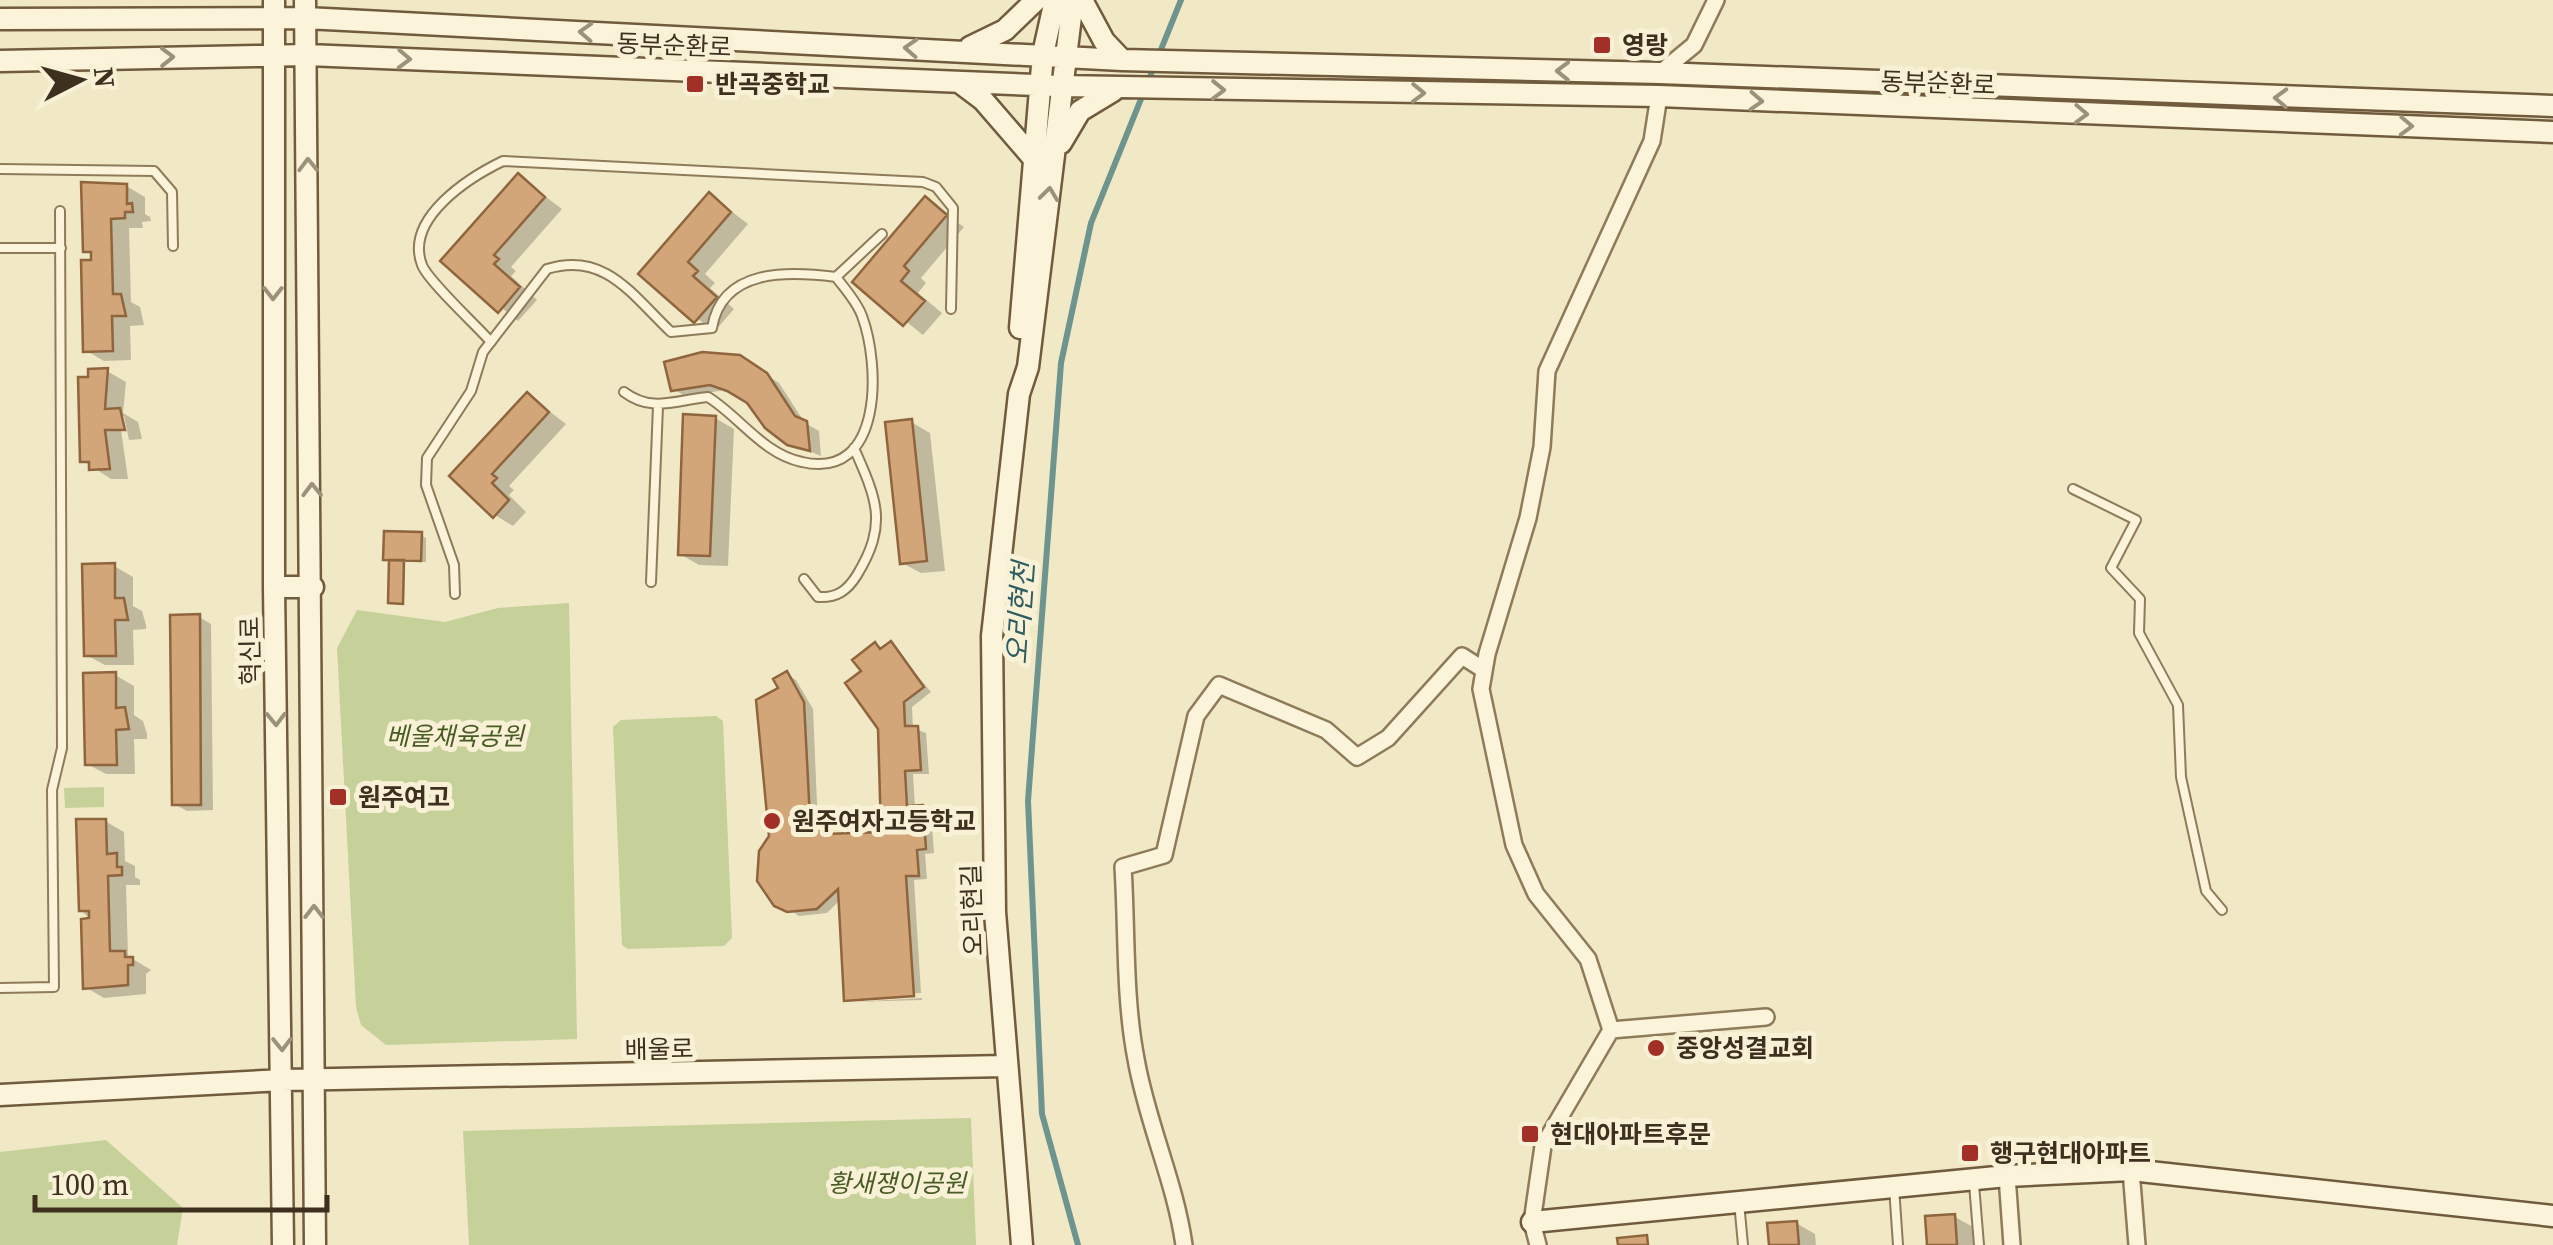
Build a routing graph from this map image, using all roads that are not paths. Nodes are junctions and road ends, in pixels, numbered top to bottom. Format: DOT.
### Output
graph roads {
  1 [pos="1036,0"];
  2 [pos="1055,0"];
  3 [pos="1073,0"];
  4 [pos="1082,0"];
  5 [pos="1716,0"];
  6 [pos="51,9"];
  7 [pos="274,9"];
  8 [pos="306,9"];
  9 [pos="0,19"];
  10 [pos="960,50"];
  11 [pos="1054,54"];
  12 [pos="274,55"];
  13 [pos="307,55"];
  14 [pos="1122,60"];
  15 [pos="0,61"];
  16 [pos="1660,73"];
  17 [pos="959,82"];
  18 [pos="1050,86"];
  19 [pos="1120,87"];
  20 [pos="1659,96"];
  21 [pos="2553,106"];
  22 [pos="2553,132"];
  23 [pos="1044,156"];
  24 [pos="0,169"];
  25 [pos="60,212"];
  26 [pos="882,234"];
  27 [pos="173,246"];
  28 [pos="0,248"];
  29 [pos="61,248"];
  30 [pos="836,277"];
  31 [pos="951,310"];
  32 [pos="491,342"];
  33 [pos="624,392"];
  34 [pos="658,406"];
  35 [pos="854,448"];
  36 [pos="2073,489"];
  37 [pos="804,578"];
  38 [pos="651,582"];
  39 [pos="274,587"];
  40 [pos="313,587"];
  41 [pos="455,594"];
  42 [pos="1484,670"];
  43 [pos="2222,910"];
  44 [pos="0,988"];
  45 [pos="1766,1017"];
  46 [pos="1611,1030"];
  47 [pos="1005,1066"];
  48 [pos="283,1080"];
  49 [pos="314,1080"];
  50 [pos="0,1095"];
  51 [pos="2131,1170"];
  52 [pos="2007,1176"];
  53 [pos="1974,1179"];
  54 [pos="1894,1187"];
  55 [pos="1738,1202"];
  56 [pos="2553,1216"];
  57 [pos="1532,1222"];
  58 [pos="283,1245"];
  59 [pos="315,1245"];
  60 [pos="1022,1245"];
  61 [pos="1184,1245"];
  62 [pos="1538,1245"];
  63 [pos="1743,1245"];
  64 [pos="1898,1245"];
  65 [pos="1979,1245"];
  66 [pos="2012,1245"];
  67 [pos="2137,1245"];
  1 -- 10 [label="street"];
  2 -- 11 [label="street"];
  3 -- 11 [label="street"];
  4 -- 14 [label="street"];
  5 -- 16 [label="street"];
  6 -- 7 [label="street"];
  6 -- 9 [label="street"];
  7 -- 8 [label="street, 동부순환로"];
  7 -- 12 [label="street, 혁신로"];
  10 -- 8 [label="street, 동부순환로, one-way"];
  8 -- 13 [label="street"];
  10 -- 11 [label="street, 동부순환로"];
  11 -- 14 [label="street, 동부순환로"];
  11 -- 18 [label="street, 오리현길"];
  12 -- 13 [label="street, 동부순환로"];
  15 -- 12 [label="street, one-way"];
  12 -- 39 [label="street, 혁신로, one-way"];
  13 -- 17 [label="street, 동부순환로, one-way"];
  40 -- 13 [label="street, one-way"];
  16 -- 14 [label="street, 동부순환로, one-way"];
  16 -- 20 [label="street"];
  21 -- 16 [label="street, 동부순환로, one-way"];
  17 -- 18 [label="street, 동부순환로"];
  17 -- 23 [label="street"];
  18 -- 19 [label="street, 동부순환로"];
  18 -- 23 [label="street, 오리현길"];
  19 -- 20 [label="street, 동부순환로, one-way"];
  19 -- 23 [label="street"];
  20 -- 22 [label="street, 동부순환로, one-way"];
  20 -- 42 [label="street"];
  23 -- 47 [label="street, 오리현길"];
  24 -- 27 [label="lane"];
  25 -- 29 [label="lane"];
  26 -- 30 [label="lane"];
  28 -- 29 [label="lane"];
  29 -- 44 [label="lane"];
  30 -- 32 [label="lane"];
  30 -- 35 [label="lane"];
  31 -- 32 [label="lane"];
  32 -- 41 [label="lane"];
  33 -- 34 [label="lane"];
  34 -- 35 [label="lane"];
  34 -- 38 [label="lane"];
  35 -- 37 [label="lane"];
  36 -- 43 [label="lane"];
  39 -- 40 [label="street"];
  39 -- 48 [label="street, 혁신로, one-way"];
  49 -- 40 [label="street, one-way"];
  42 -- 46 [label="street"];
  42 -- 61 [label="street"];
  45 -- 46 [label="street"];
  46 -- 57 [label="street"];
  47 -- 49 [label="street, 배울로"];
  47 -- 60 [label="street, 오리현길"];
  48 -- 49 [label="street, 배울로"];
  48 -- 50 [label="street"];
  48 -- 58 [label="street, 혁신로"];
  49 -- 59 [label="street"];
  51 -- 52 [label="street"];
  51 -- 56 [label="street"];
  51 -- 67 [label="street"];
  52 -- 53 [label="street"];
  52 -- 66 [label="street"];
  53 -- 54 [label="street"];
  53 -- 65 [label="lane"];
  54 -- 55 [label="street"];
  54 -- 64 [label="lane"];
  55 -- 57 [label="street"];
  55 -- 63 [label="lane"];
  57 -- 62 [label="street"];
}
